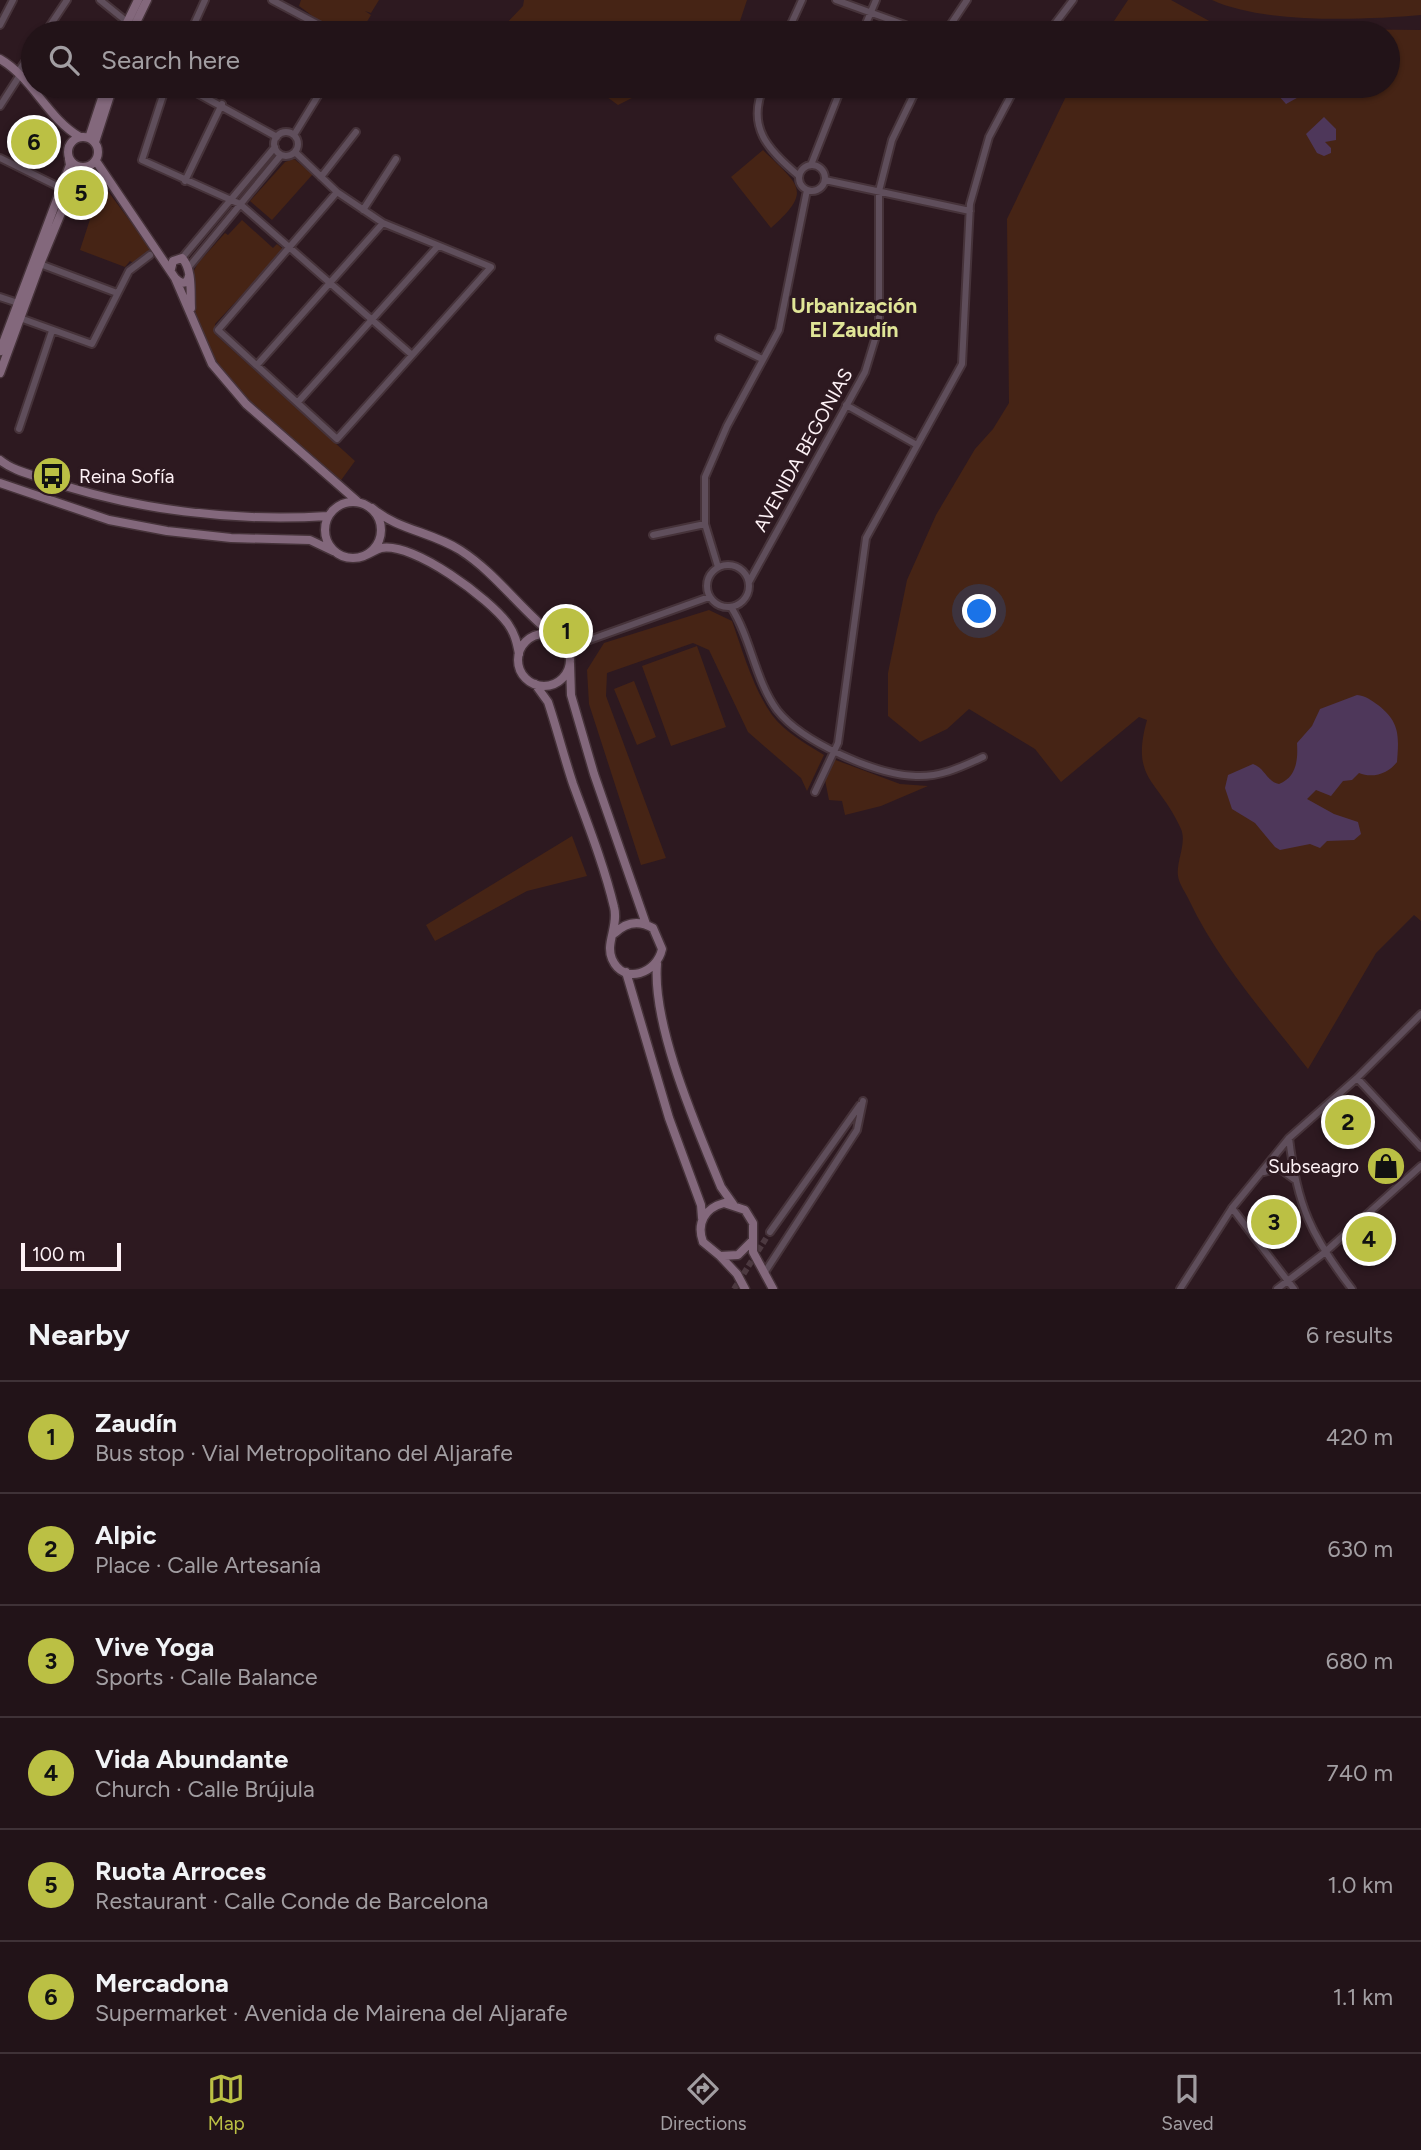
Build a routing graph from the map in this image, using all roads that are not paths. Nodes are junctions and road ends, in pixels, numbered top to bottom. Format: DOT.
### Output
graph roads {
  1 [pos="13,0"];
  2 [pos="67,0"];
  3 [pos="100,0"];
  4 [pos="138,0"];
  5 [pos="147,0"];
  6 [pos="205,0"];
  7 [pos="272,0"];
  8 [pos="802,0"];
  9 [pos="836,0"];
  10 [pos="876,0"];
  11 [pos="967,0"];
  12 [pos="1073,0"];
  13 [pos="870,12"];
  14 [pos="53,21"];
  15 [pos="126,21"];
  16 [pos="137,21"];
  17 [pos="196,21"];
  18 [pos="311,21"];
  19 [pos="792,21"];
  20 [pos="867,21"];
  21 [pos="894,21"];
  22 [pos="953,21"];
  23 [pos="1057,21"];
  24 [pos="0,25"];
  25 [pos="0,59"];
  26 [pos="21,70"];
  27 [pos="19,73"];
  28 [pos="21,75"];
  29 [pos="40,98"];
  30 [pos="102,98"];
  31 [pos="107,98"];
  32 [pos="162,98"];
  33 [pos="209,98"];
  34 [pos="317,98"];
  35 [pos="760,98"];
  36 [pos="837,98"];
  37 [pos="912,98"];
  38 [pos="1010,98"];
  39 [pos="222,104"];
  40 [pos="0,106"];
  41 [pos="67,130"];
  42 [pos="356,132"];
  43 [pos="294,135"];
  44 [pos="277,137"];
  45 [pos="88,139"];
  46 [pos="71,143"];
  47 [pos="275,147"];
  48 [pos="295,152"];
  49 [pos="281,155"];
  50 [pos="0,158"];
  51 [pos="69,159"];
  52 [pos="396,159"];
  53 [pos="93,164"];
  54 [pos="811,165"];
  55 [pos="80,167"];
  56 [pos="799,176"];
  57 [pos="321,177"];
  58 [pos="825,180"];
  59 [pos="185,181"];
  60 [pos="61,188"];
  61 [pos="807,190"];
  62 [pos="879,191"];
  63 [pos="337,192"];
  64 [pos="230,201"];
  65 [pos="240,204"];
  66 [pos="363,210"];
  67 [pos="970,211"];
  68 [pos="383,223"];
  69 [pos="438,246"];
  70 [pos="291,248"];
  71 [pos="158,250"];
  72 [pos="150,255"];
  73 [pos="180,259"];
  74 [pos="40,264"];
  75 [pos="171,269"];
  76 [pos="189,272"];
  77 [pos="175,278"];
  78 [pos="330,282"];
  79 [pos="117,293"];
  80 [pos="0,297"];
  81 [pos="18,303"];
  82 [pos="191,315"];
  83 [pos="20,318"];
  84 [pos="372,319"];
  85 [pos="52,331"];
  86 [pos="719,338"];
  87 [pos="0,351"];
  88 [pos="412,355"];
  89 [pos="762,359"];
  90 [pos="257,365"];
  91 [pos="0,373"];
  92 [pos="298,402"];
  93 [pos="846,405"];
  94 [pos="19,429"];
  95 [pos="917,446"];
  96 [pos="0,460"];
  97 [pos="0,484"];
  98 [pos="336,484"];
  99 [pos="357,501"];
  100 [pos="343,503"];
  101 [pos="372,508"];
  102 [pos="328,516"];
  103 [pos="705,524"];
  104 [pos="653,536"];
  105 [pos="333,551"];
  106 [pos="366,555"];
  107 [pos="718,567"];
  108 [pos="748,582"];
  109 [pos="709,597"];
  110 [pos="731,607"];
  111 [pos="553,635"];
  112 [pos="567,648"];
  113 [pos="519,654"];
  114 [pos="570,663"];
  115 [pos="535,684"];
  116 [pos="834,751"];
  117 [pos="982,757"];
  118 [pos="815,792"];
  119 [pos="646,924"];
  120 [pos="615,933"];
  121 [pos="657,964"];
  122 [pos="626,972"];
  123 [pos="1421,1014"];
  124 [pos="1357,1078"];
  125 [pos="1289,1138"];
  126 [pos="1421,1147"];
  127 [pos="1421,1166"];
  128 [pos="1258,1176"];
  129 [pos="1295,1180"];
  130 [pos="733,1204"];
  131 [pos="1231,1208"];
  132 [pos="702,1218"];
  133 [pos="770,1232"];
  134 [pos="751,1242"];
  135 [pos="1324,1253"];
  136 [pos="720,1256"];
  137 [pos="765,1272"];
  138 [pos="1289,1282"];
  139 [pos="745,1289"];
  140 [pos="773,1289"];
  141 [pos="1180,1289"];
  142 [pos="1277,1289"];
  143 [pos="1294,1289"];
  144 [pos="1352,1289"];
  1 -- 24 [label="street"];
  2 -- 14 [label="street"];
  3 -- 15 [label="street"];
  4 -- 15 [label="main road"];
  5 -- 16 [label="main road"];
  6 -- 17 [label="street"];
  7 -- 18 [label="street"];
  8 -- 19 [label="street"];
  9 -- 13 [label="street"];
  10 -- 13 [label="street"];
  11 -- 22 [label="street"];
  12 -- 23 [label="street"];
  13 -- 20 [label="street"];
  13 -- 21 [label="street"];
  25 -- 27 [label="main road"];
  26 -- 27 [label="street"];
  27 -- 28 [label="main road"];
  27 -- 40 [label="street"];
  29 -- 41 [label="main road"];
  30 -- 45 [label="main road"];
  31 -- 45 [label="main road"];
  32 -- 59 [label="street"];
  33 -- 39 [label="street"];
  34 -- 43 [label="street"];
  35 -- 56 [label="street"];
  36 -- 54 [label="street"];
  37 -- 62 [label="street, AVENIDA BEGONIAS"];
  38 -- 67 [label="street"];
  39 -- 44 [label="street"];
  39 -- 59 [label="street"];
  41 -- 45 [label="main road"];
  41 -- 46 [label="main road"];
  42 -- 57 [label="street"];
  43 -- 44 [label="street"];
  43 -- 48 [label="street"];
  44 -- 47 [label="street"];
  45 -- 46 [label="main road"];
  45 -- 53 [label="main road"];
  46 -- 51 [label="main road"];
  47 -- 49 [label="street"];
  47 -- 64 [label="street"];
  48 -- 49 [label="street"];
  48 -- 57 [label="street"];
  49 -- 65 [label="street"];
  50 -- 60 [label="street"];
  51 -- 55 [label="main road"];
  51 -- 60 [label="main road"];
  52 -- 66 [label="street"];
  53 -- 55 [label="main road"];
  53 -- 71 [label="main road"];
  54 -- 56 [label="street"];
  54 -- 58 [label="street"];
  55 -- 74 [label="main road"];
  56 -- 61 [label="street"];
  57 -- 63 [label="street"];
  58 -- 61 [label="street"];
  58 -- 62 [label="street"];
  59 -- 64 [label="street"];
  60 -- 81 [label="main road"];
  61 -- 89 [label="street"];
  62 -- 67 [label="street"];
  62 -- 93 [label="street, AVENIDA BEGONIAS"];
  63 -- 66 [label="street"];
  63 -- 70 [label="street"];
  64 -- 65 [label="street"];
  64 -- 73 [label="street"];
  65 -- 70 [label="street"];
  65 -- 76 [label="street"];
  66 -- 68 [label="street"];
  67 -- 95 [label="street"];
  68 -- 69 [label="street"];
  68 -- 78 [label="street"];
  69 -- 84 [label="street"];
  69 -- 88 [label="street"];
  70 -- 78 [label="street"];
  70 -- 90 [label="street"];
  71 -- 73 [label="main road"];
  71 -- 75 [label="main road"];
  72 -- 79 [label="street"];
  73 -- 75 [label="main road"];
  73 -- 76 [label="main road"];
  74 -- 79 [label="street"];
  74 -- 83 [label="main road"];
  75 -- 77 [label="main road"];
  76 -- 77 [label="main road"];
  76 -- 82 [label="main road"];
  77 -- 82 [label="main road"];
  78 -- 84 [label="street"];
  78 -- 90 [label="street"];
  79 -- 85 [label="street"];
  80 -- 81 [label="street"];
  81 -- 87 [label="main road"];
  82 -- 98 [label="main road"];
  83 -- 85 [label="street"];
  83 -- 91 [label="main road"];
  84 -- 88 [label="street"];
  84 -- 92 [label="street"];
  85 -- 94 [label="street"];
  86 -- 89 [label="street"];
  88 -- 92 [label="street"];
  89 -- 103 [label="street"];
  90 -- 92 [label="street"];
  93 -- 95 [label="street"];
  93 -- 108 [label="street, AVENIDA BEGONIAS"];
  95 -- 116 [label="street"];
  96 -- 102 [label="main road"];
  97 -- 105 [label="main road"];
  98 -- 99 [label="main road"];
  98 -- 100 [label="main road"];
  99 -- 100 [label="main road"];
  99 -- 101 [label="main road"];
  100 -- 102 [label="main road"];
  101 -- 106 [label="main road"];
  101 -- 111 [label="main road"];
  102 -- 105 [label="main road"];
  103 -- 104 [label="street"];
  103 -- 107 [label="street"];
  105 -- 106 [label="main road"];
  106 -- 113 [label="main road"];
  107 -- 108 [label="street"];
  107 -- 109 [label="street"];
  108 -- 110 [label="street"];
  109 -- 110 [label="street"];
  109 -- 112 [label="street"];
  110 -- 116 [label="street"];
  111 -- 112 [label="main road"];
  111 -- 113 [label="main road"];
  112 -- 114 [label="main road"];
  113 -- 115 [label="main road"];
  114 -- 115 [label="main road"];
  114 -- 119 [label="main road"];
  115 -- 120 [label="main road"];
  116 -- 117 [label="street"];
  116 -- 118 [label="street"];
  119 -- 120 [label="main road"];
  119 -- 121 [label="main road"];
  120 -- 122 [label="main road"];
  121 -- 122 [label="main road"];
  121 -- 130 [label="main road"];
  122 -- 132 [label="main road"];
  123 -- 124 [label="street"];
  124 -- 125 [label="street"];
  124 -- 126 [label="street"];
  125 -- 128 [label="street"];
  125 -- 129 [label="street"];
  127 -- 135 [label="street"];
  128 -- 129 [label="street"];
  128 -- 131 [label="street"];
  129 -- 135 [label="street"];
  130 -- 132 [label="main road"];
  130 -- 134 [label="main road"];
  131 -- 138 [label="street"];
  131 -- 141 [label="street"];
  132 -- 136 [label="main road"];
  133 -- 137 [label="street"];
  134 -- 136 [label="main road"];
  134 -- 137 [label="main road"];
  135 -- 138 [label="street"];
  135 -- 144 [label="street"];
  136 -- 139 [label="main road"];
  137 -- 140 [label="main road"];
  138 -- 142 [label="street"];
  138 -- 143 [label="street"];
}
